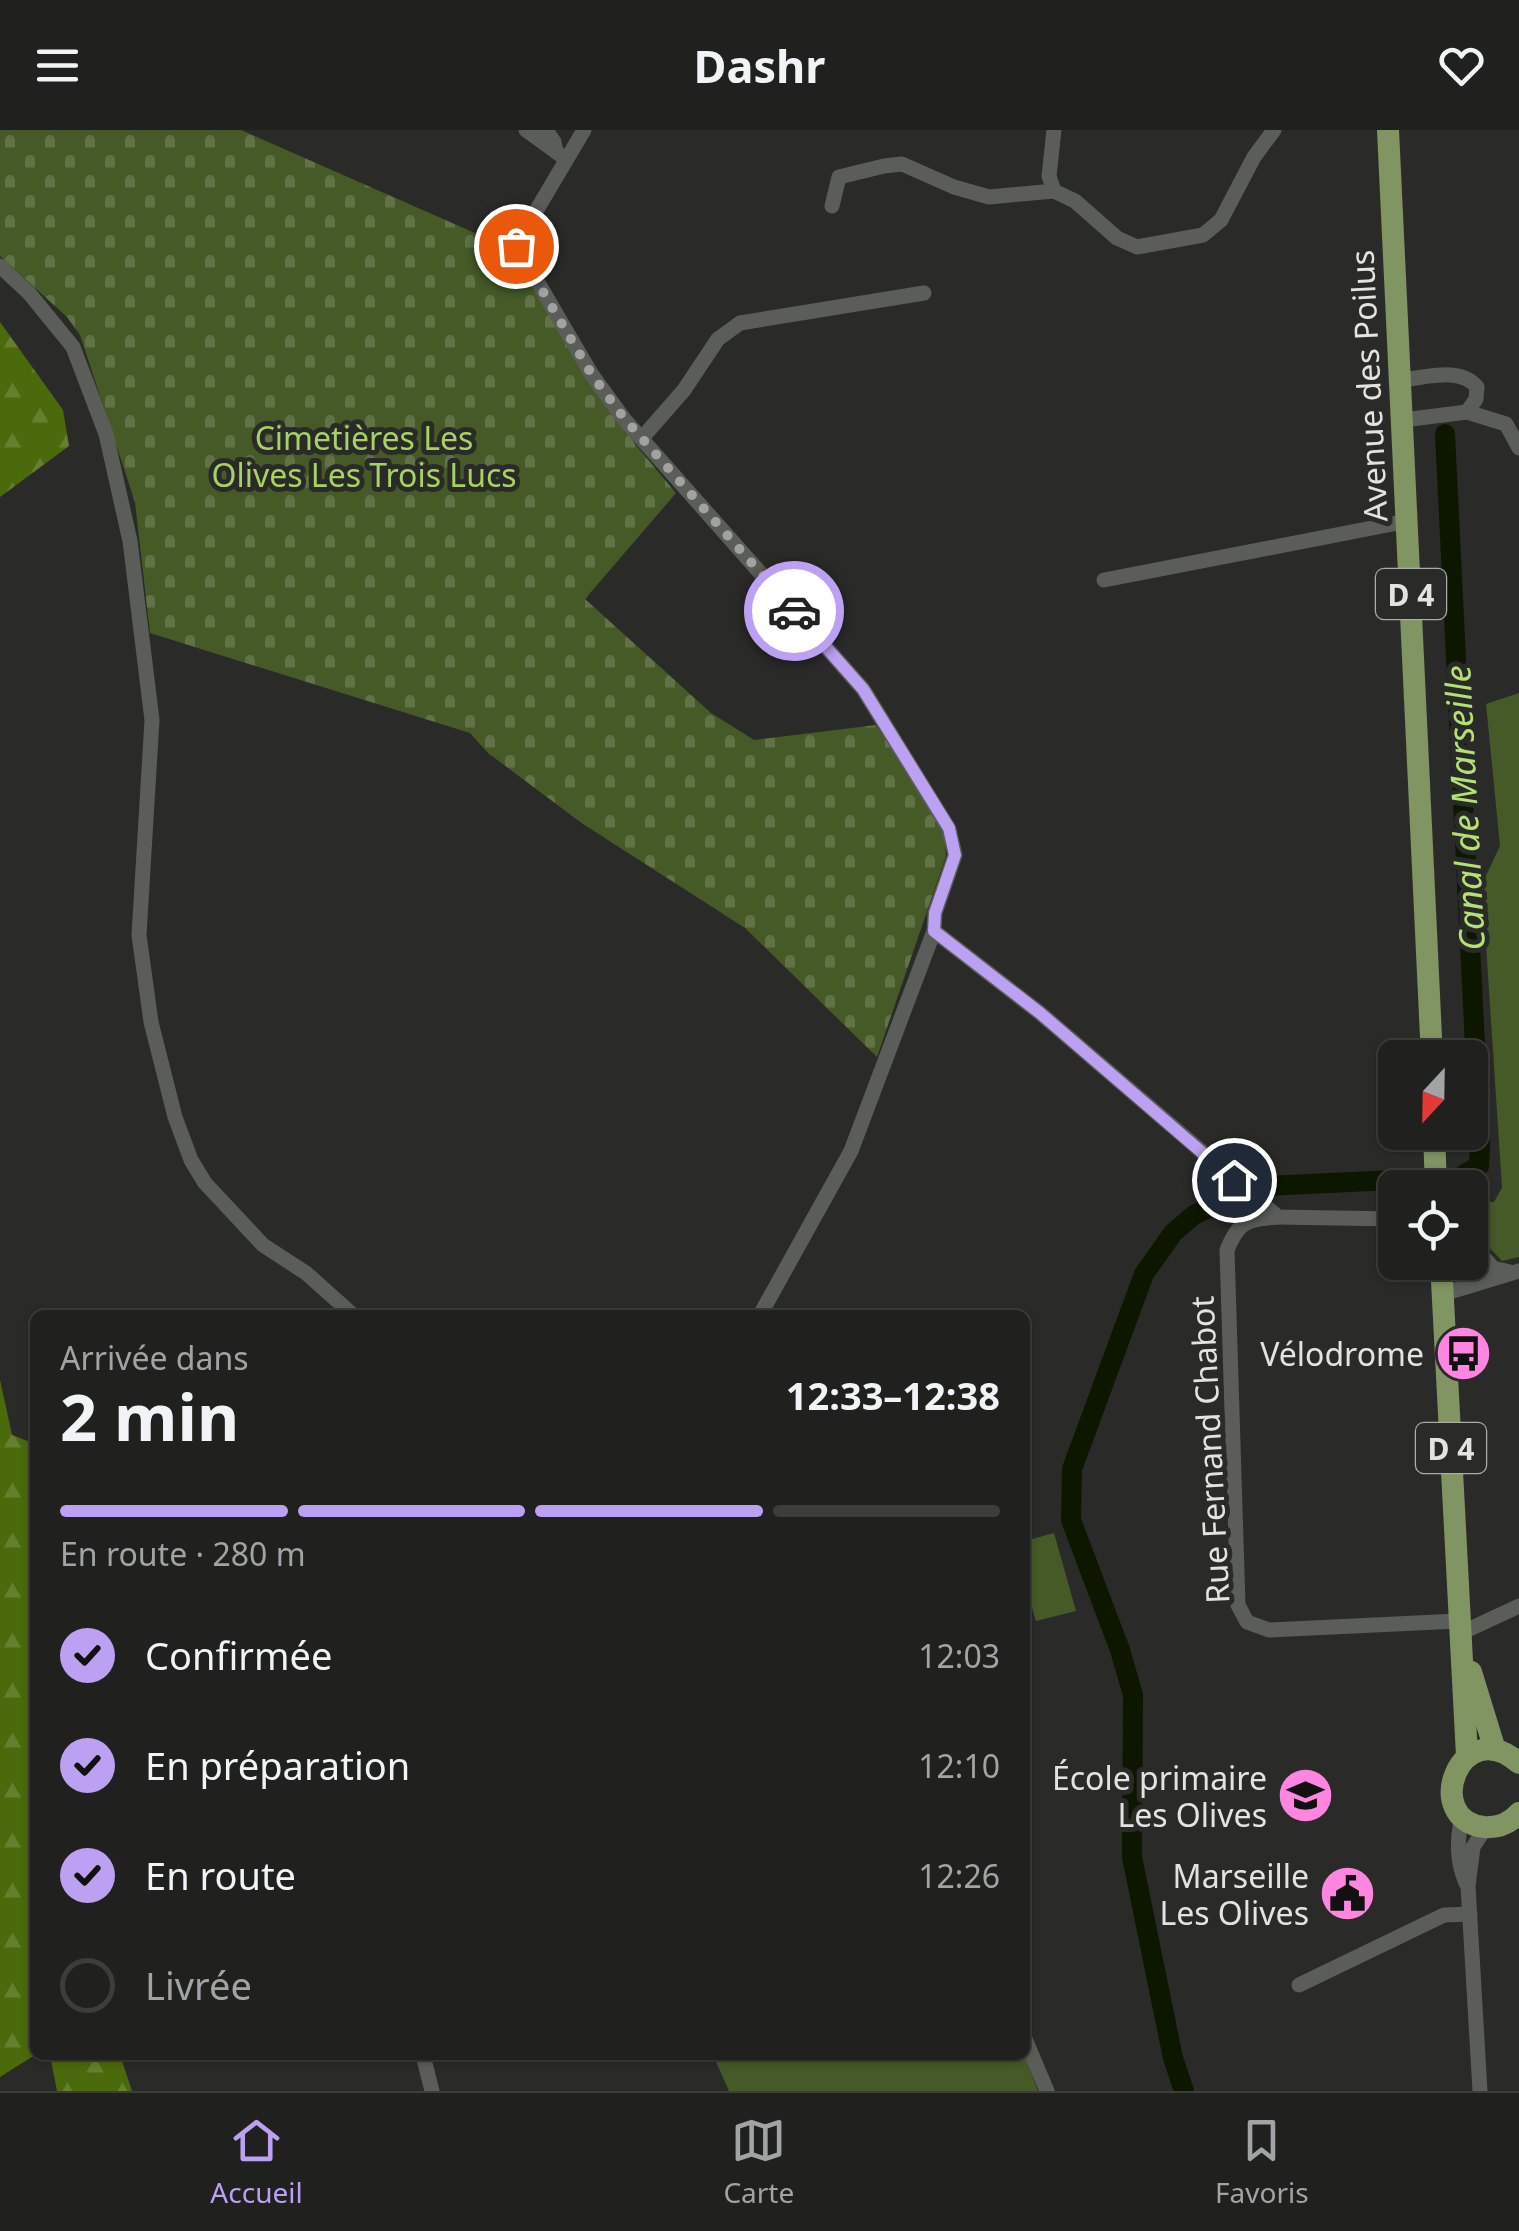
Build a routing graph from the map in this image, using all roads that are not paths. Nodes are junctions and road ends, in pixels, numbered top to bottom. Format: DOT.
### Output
graph roads {
  1 [pos="526,130"];
  2 [pos="546,130"];
  3 [pos="584,130"];
  4 [pos="1054,130"];
  5 [pos="1274,130"];
  6 [pos="1388,130"];
  7 [pos="561,156"];
  8 [pos="1054,191"];
  9 [pos="832,206"];
  10 [pos="0,266"];
  11 [pos="924,293"];
  12 [pos="1401,380"];
  13 [pos="1467,412"];
  14 [pos="1402,420"];
  15 [pos="642,438"];
  16 [pos="1519,448"];
  17 [pos="1408,521"];
  18 [pos="1104,580"];
  19 [pos="934,931"];
  20 [pos="1431,1040"];
  21 [pos="1278,1217"];
  22 [pos="1378,1219"];
  23 [pos="1488,1262"];
  24 [pos="1517,1272"];
  25 [pos="1443,1280"];
  26 [pos="1444,1294"];
  27 [pos="347,1310"];
  28 [pos="763,1310"];
  29 [pos="1519,1606"];
  30 [pos="1459,1627"];
  31 [pos="1495,1750"];
  32 [pos="1467,1756"];
  33 [pos="1519,1763"];
  34 [pos="1462,1816"];
  35 [pos="1503,1822"];
  36 [pos="1519,1844"];
  37 [pos="1468,1886"];
  38 [pos="1470,1914"];
  39 [pos="1299,1986"];
  40 [pos="1030,2051"];
  41 [pos="423,2060"];
  42 [pos="432,2091"];
  43 [pos="1047,2091"];
  44 [pos="1480,2091"];
  1 -- 7 [label="street"];
  2 -- 7 [label="street"];
  3 -- 7 [label="street"];
  4 -- 8 [label="street"];
  5 -- 8 [label="street"];
  6 -- 12 [label="main road, Avenue des Poilus / D 4"];
  7 -- 15 [label="street"];
  8 -- 9 [label="street"];
  10 -- 27 [label="street"];
  11 -- 15 [label="street"];
  12 -- 13 [label="street"];
  12 -- 14 [label="main road, Avenue des Poilus / D 4"];
  13 -- 14 [label="street"];
  13 -- 16 [label="street"];
  14 -- 17 [label="main road, Avenue des Poilus / D 4"];
  15 -- 19 [label="street"];
  17 -- 18 [label="street"];
  17 -- 20 [label="main road, Avenue des Poilus / D 4"];
  19 -- 21 [label="street"];
  19 -- 28 [label="street"];
  21 -- 22 [label="street"];
  21 -- 30 [label="street, Rue Fernand Chabot"];
  23 -- 24 [label="street"];
  24 -- 26 [label="street"];
  25 -- 26 [label="main road, D 4"];
  26 -- 30 [label="main road, D 4"];
  29 -- 30 [label="street"];
  30 -- 31 [label="main road, D 4"];
  30 -- 32 [label="main road, D 4"];
  31 -- 32 [label="main road"];
  31 -- 33 [label="main road"];
  32 -- 34 [label="main road"];
  34 -- 35 [label="main road"];
  34 -- 37 [label="street"];
  35 -- 36 [label="main road"];
  35 -- 37 [label="street"];
  37 -- 38 [label="street"];
  38 -- 39 [label="street"];
  38 -- 44 [label="street"];
  40 -- 43 [label="street"];
  41 -- 42 [label="street"];
}
